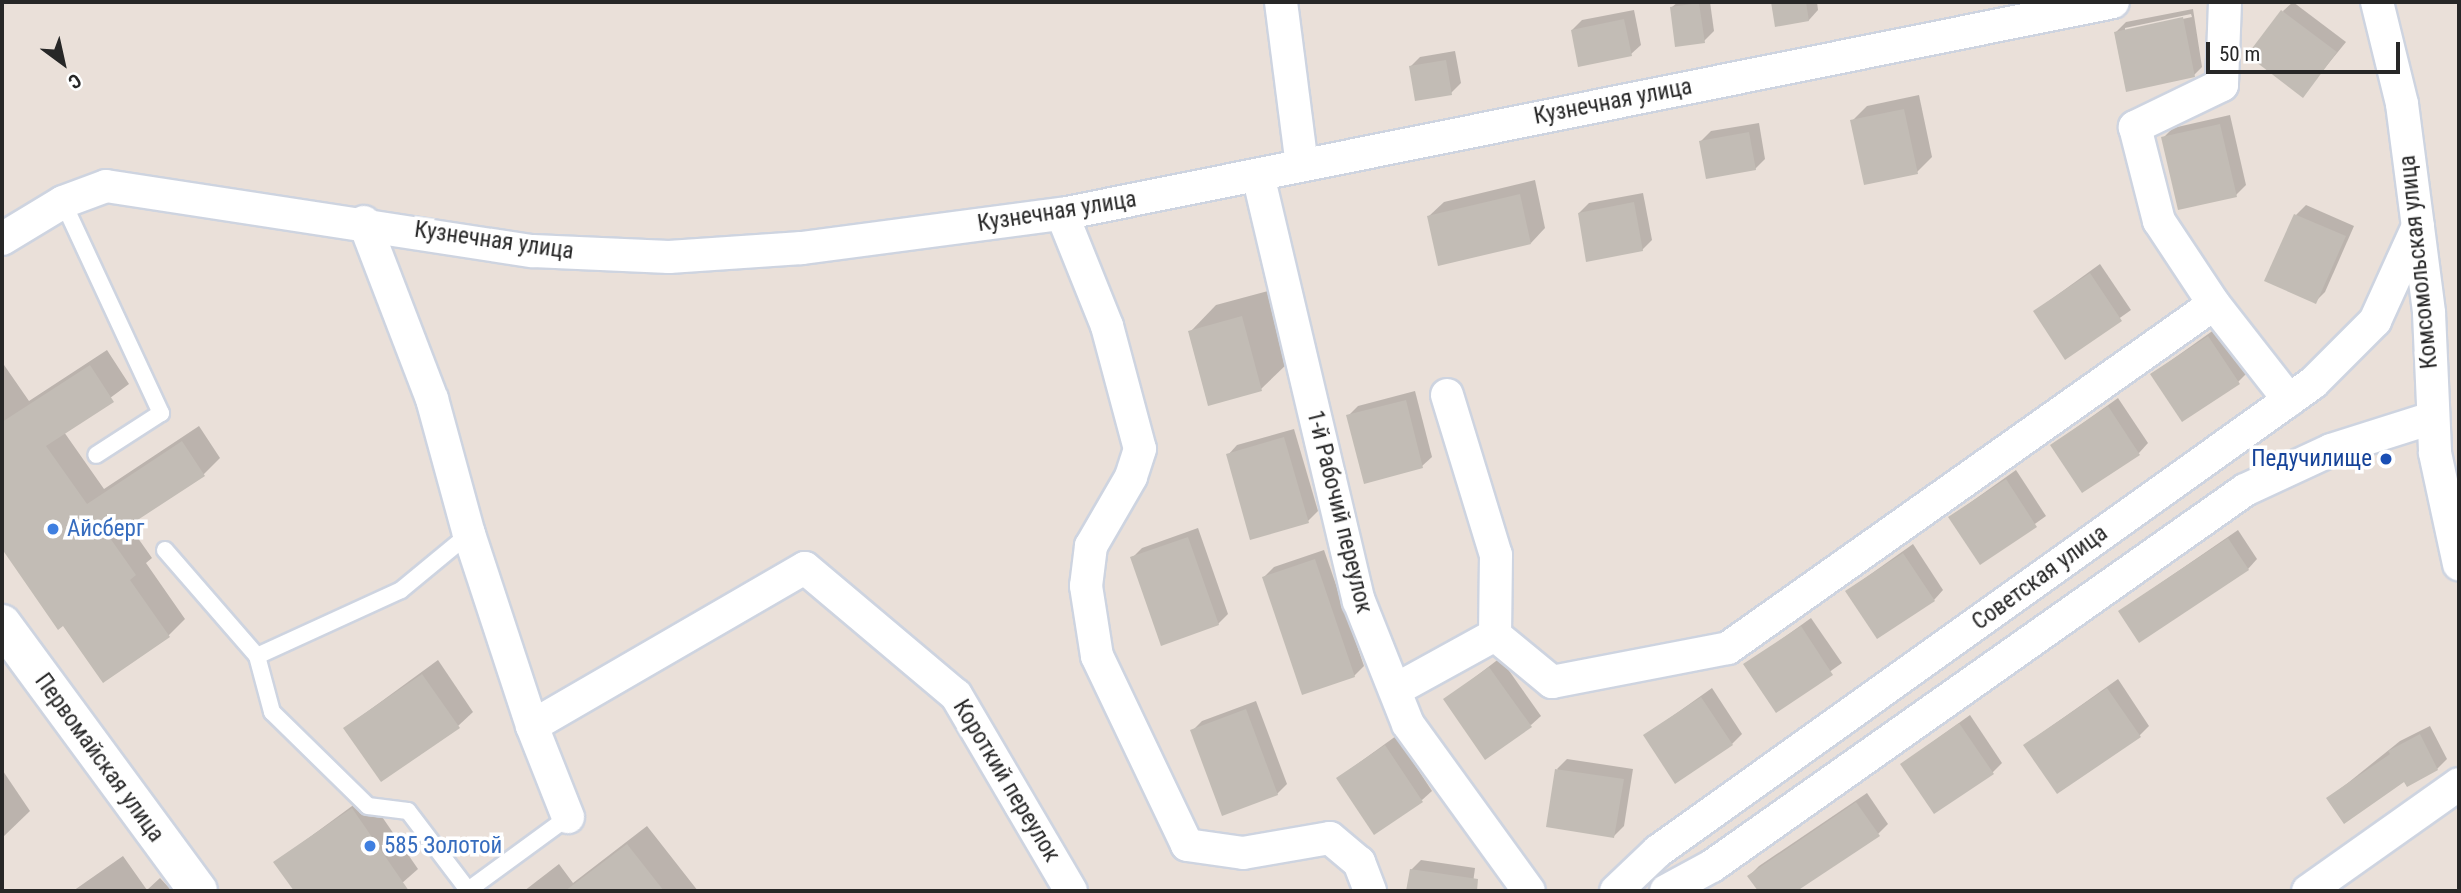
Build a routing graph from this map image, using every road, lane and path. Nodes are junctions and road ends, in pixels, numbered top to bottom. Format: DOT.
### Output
graph roads {
  1 [pos="1281,2"];
  2 [pos="2113,2"];
  3 [pos="2225,2"];
  4 [pos="2377,2"];
  5 [pos="1302,165"];
  6 [pos="1258,175"];
  7 [pos="63,202"];
  8 [pos="1062,214"];
  9 [pos="364,222"];
  10 [pos="2418,226"];
  11 [pos="2,239"];
  12 [pos="2214,304"];
  13 [pos="1447,395"];
  14 [pos="2289,400"];
  15 [pos="2432,418"];
  16 [pos="2447,451"];
  17 [pos="96,455"];
  18 [pos="469,534"];
  19 [pos="165,550"];
  20 [pos="2459,564"];
  21 [pos="4,632"];
  22 [pos="1495,635"];
  23 [pos="257,656"];
  24 [pos="1395,690"];
  25 [pos="532,726"];
  26 [pos="2459,784"];
  27 [pos="568,817"];
  28 [pos="198,891"];
  29 [pos="467,891"];
  30 [pos="1071,891"];
  31 [pos="1370,891"];
  32 [pos="1529,891"];
  33 [pos="1616,891"];
  34 [pos="1666,891"];
  35 [pos="2308,891"];
  1 -- 5 [label="street"];
  2 -- 5 [label="street, Кузнечная улица"];
  3 -- 12 [label="street"];
  4 -- 10 [label="street, Комсомольская улица"];
  5 -- 6 [label="street, Кузнечная улица"];
  6 -- 8 [label="street, Кузнечная улица"];
  6 -- 24 [label="street, 1-й Рабочий переулок"];
  7 -- 9 [label="street, Кузнечная улица"];
  7 -- 11 [label="street, Кузнечная улица"];
  7 -- 17 [label="lane"];
  8 -- 9 [label="street, Кузнечная улица"];
  8 -- 31 [label="street"];
  9 -- 18 [label="street"];
  10 -- 14 [label="street, Советская улица"];
  10 -- 15 [label="street, Комсомольская улица"];
  12 -- 14 [label="street"];
  12 -- 22 [label="street"];
  13 -- 22 [label="street"];
  14 -- 33 [label="street, Советская улица"];
  15 -- 16 [label="street, Комсомольская улица"];
  15 -- 34 [label="street, Советская улица"];
  16 -- 20 [label="street, Комсомольская улица"];
  18 -- 23 [label="lane"];
  18 -- 25 [label="street"];
  19 -- 23 [label="lane"];
  21 -- 28 [label="main road, Первомайская улица"];
  22 -- 24 [label="street"];
  23 -- 29 [label="lane"];
  24 -- 32 [label="street, 1-й Рабочий переулок"];
  25 -- 27 [label="street"];
  25 -- 30 [label="street, Короткий переулок"];
  26 -- 35 [label="street"];
  27 -- 29 [label="lane"];
}
